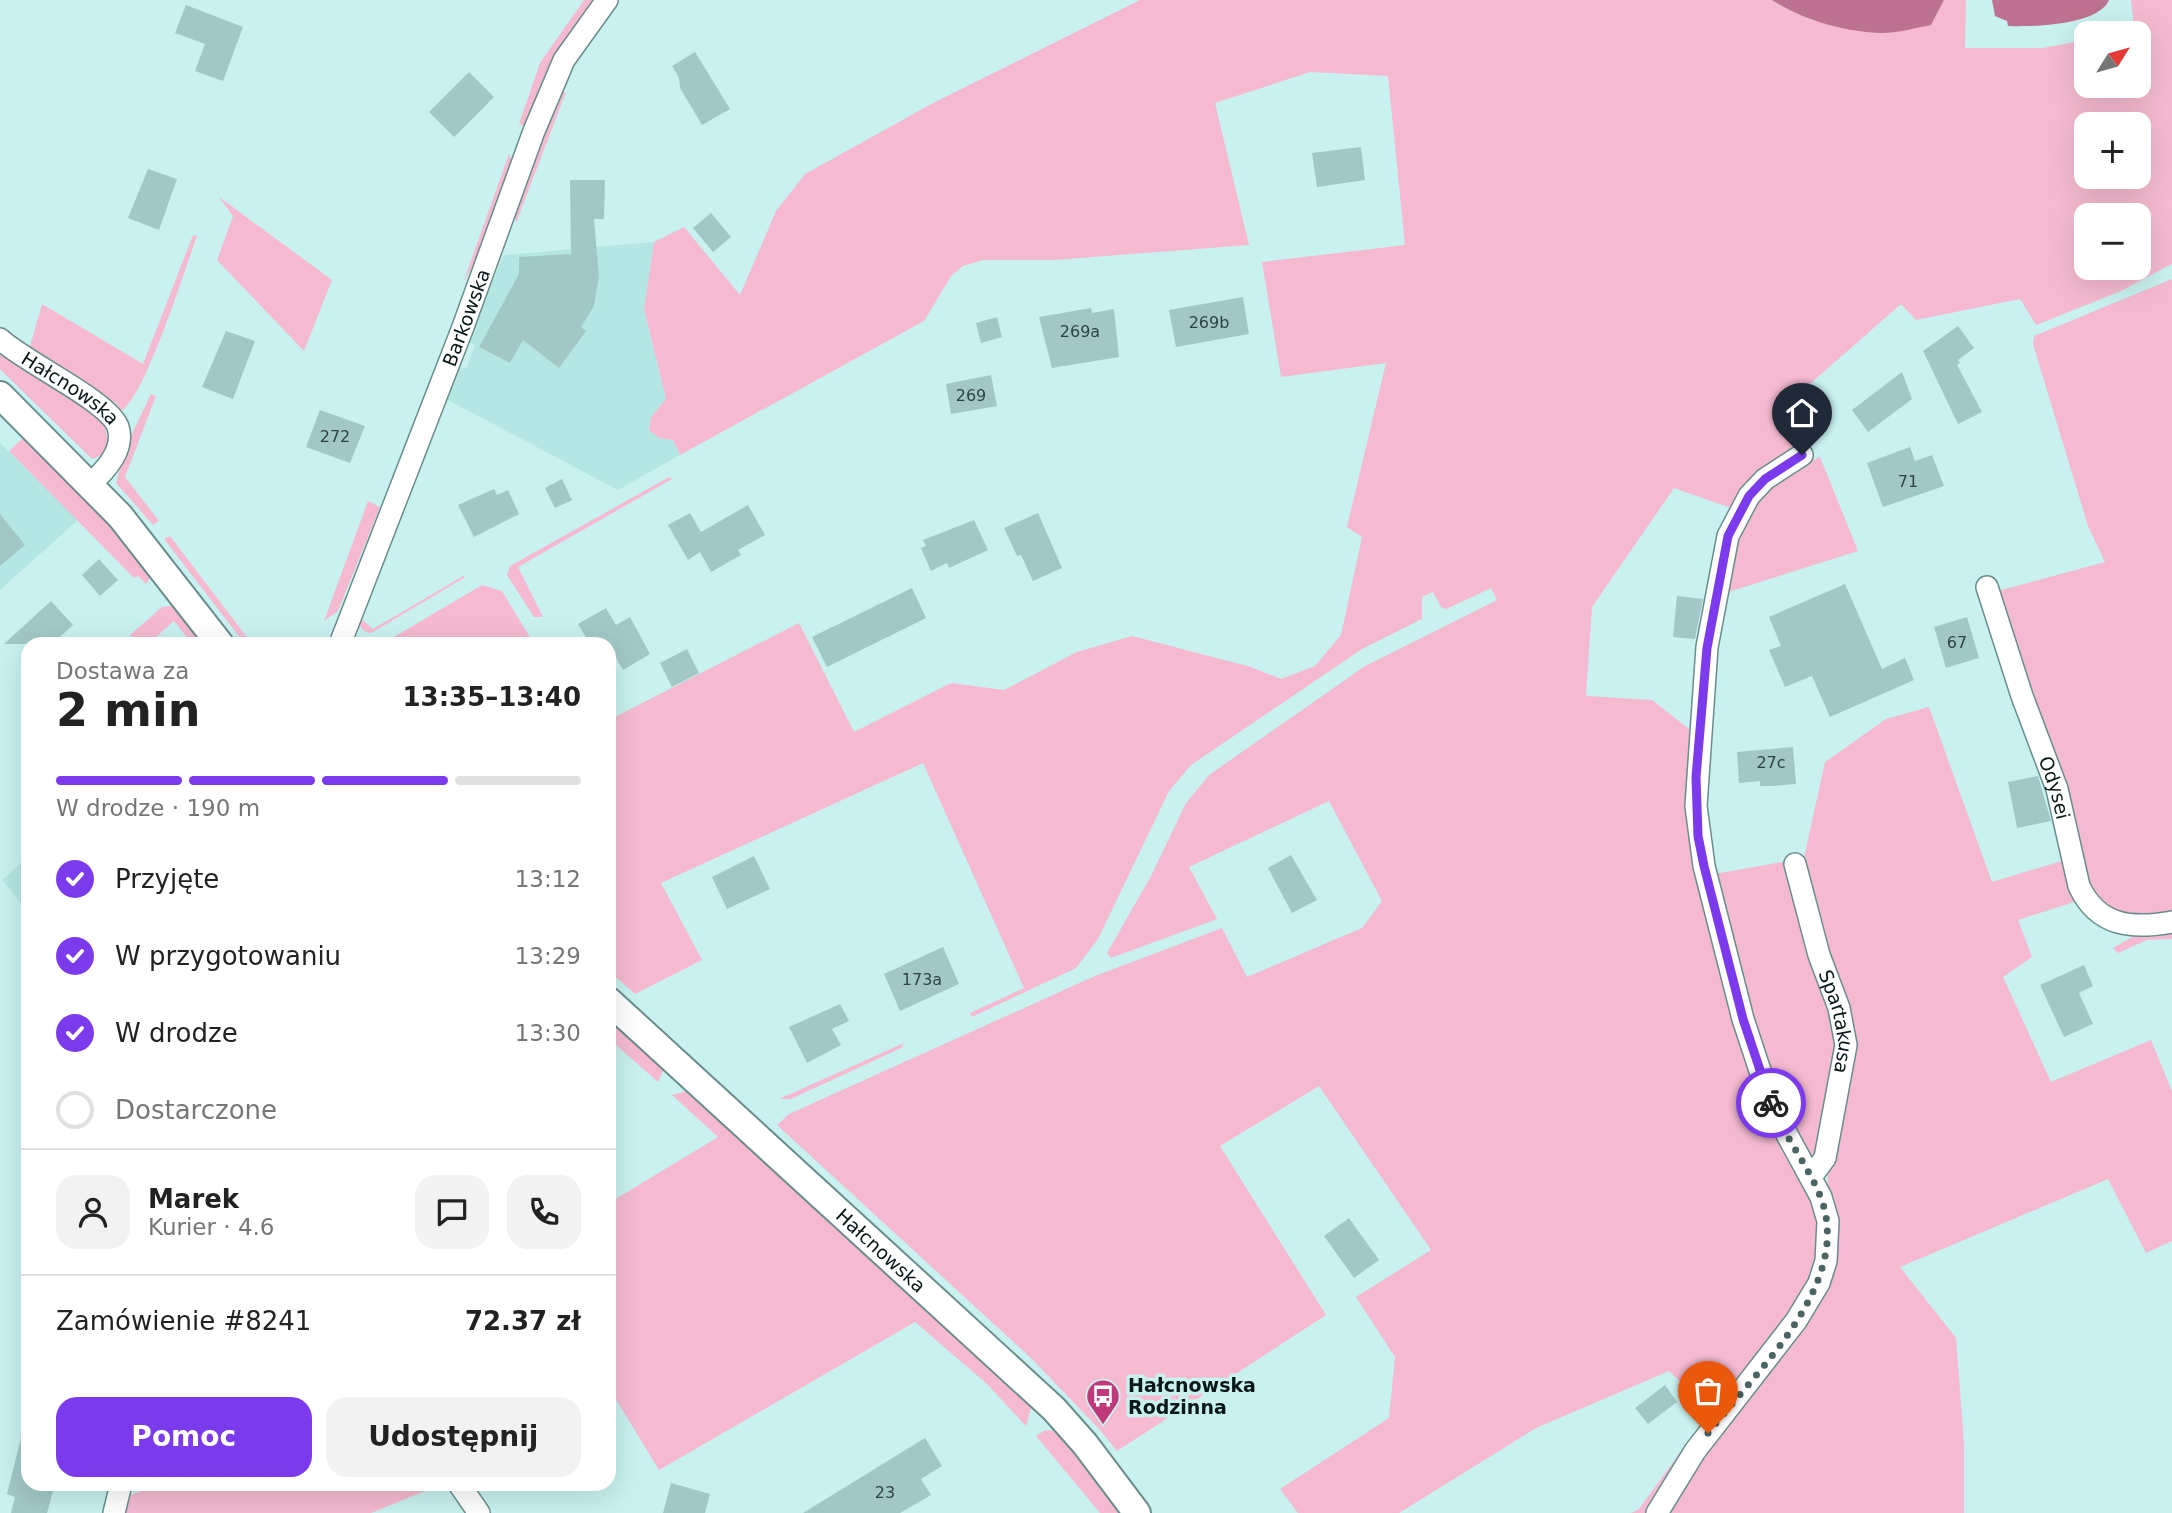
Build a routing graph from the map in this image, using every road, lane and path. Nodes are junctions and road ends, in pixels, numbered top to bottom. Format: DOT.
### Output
graph roads {
  1 [pos="607,0"];
  2 [pos="0,339"];
  3 [pos="0,395"];
  4 [pos="1802,455"];
  5 [pos="90,484"];
  6 [pos="1987,587"];
  7 [pos="215,637"];
  8 [pos="343,637"];
  9 [pos="1795,863"];
  10 [pos="2172,922"];
  11 [pos="616,1007"];
  12 [pos="1811,1177"];
  13 [pos="119,1491"];
  14 [pos="464,1491"];
  15 [pos="114,1513"];
  16 [pos="479,1513"];
  17 [pos="1137,1513"];
  18 [pos="1657,1513"];
  1 -- 8 [label="street, Barkowska"];
  2 -- 5 [label="street, Hałcnowska"];
  3 -- 5 [label="street"];
  4 -- 12 [label="street"];
  5 -- 7 [label="street"];
  6 -- 10 [label="street, Odysei"];
  9 -- 12 [label="street, Spartakusa"];
  11 -- 17 [label="street, Hałcnowska"];
  12 -- 18 [label="street"];
  13 -- 15 [label="street"];
  14 -- 16 [label="street"];
}
